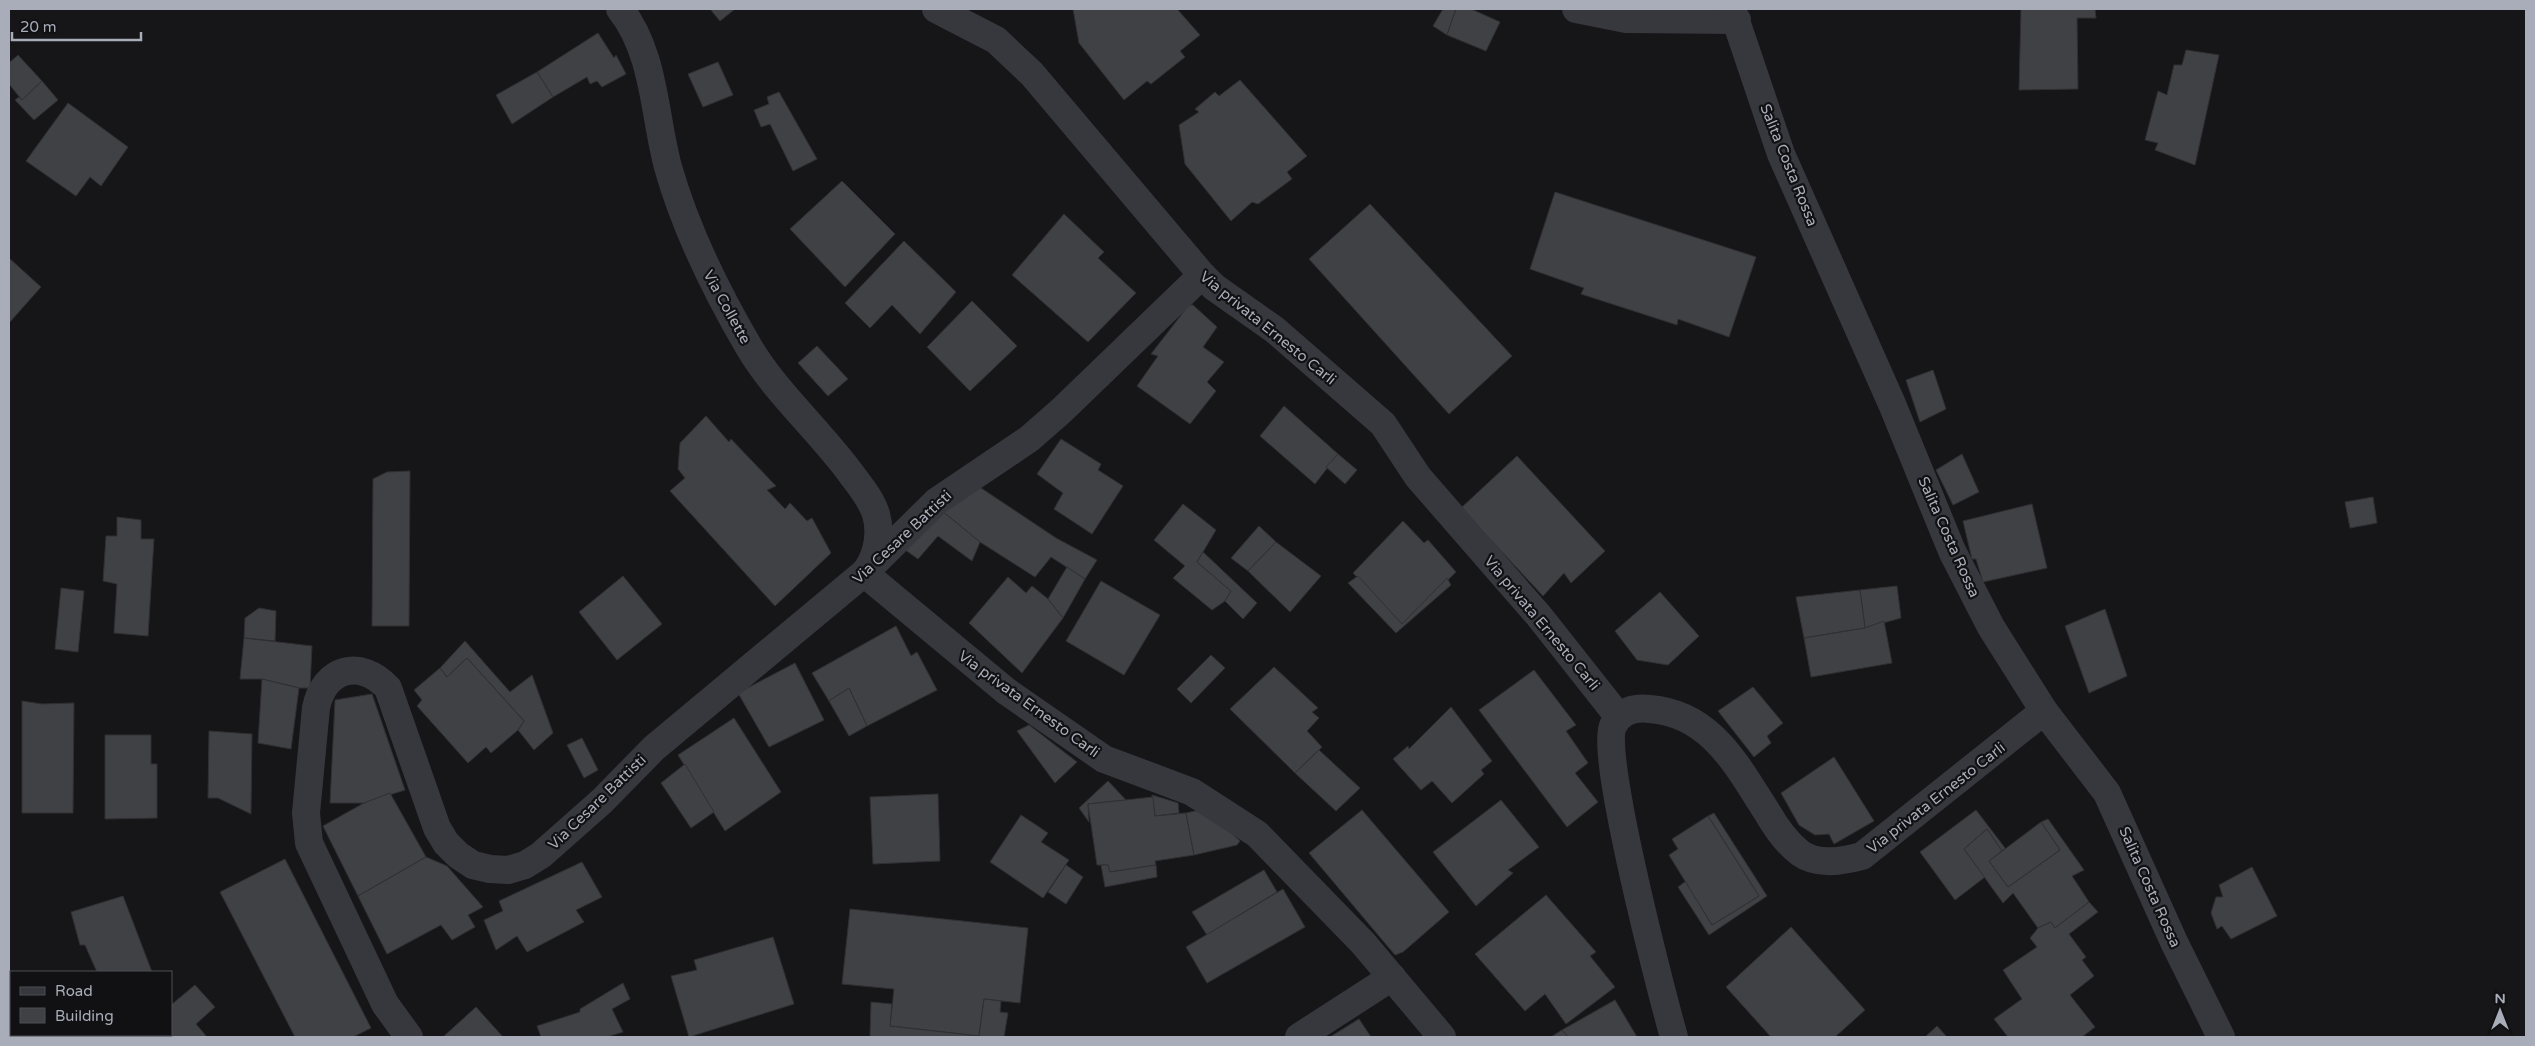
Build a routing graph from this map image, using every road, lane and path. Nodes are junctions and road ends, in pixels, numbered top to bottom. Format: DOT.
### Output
graph roads {
  1 [pos="620,9"];
  2 [pos="936,9"];
  3 [pos="1576,9"];
  4 [pos="1734,15"];
  5 [pos="1202,275"];
  6 [pos="864,573"];
  7 [pos="2044,711"];
  8 [pos="1618,716"];
  9 [pos="1392,977"];
  10 [pos="1437,1034"];
  11 [pos="409,1037"];
  12 [pos="1299,1037"];
  13 [pos="1674,1037"];
  14 [pos="2221,1037"];
  1 -- 6 [label="street, Via Collette"];
  2 -- 5 [label="street, Via privata Ernesto Carli"];
  3 -- 4 [label="street"];
  4 -- 7 [label="street, Salita Costa Rossa"];
  5 -- 6 [label="street, Via Cesare Battisti"];
  5 -- 8 [label="street, Via privata Ernesto Carli"];
  6 -- 9 [label="street, Via privata Ernesto Carli"];
  6 -- 11 [label="street, Via Cesare Battisti"];
  7 -- 8 [label="street, Via privata Ernesto Carli"];
  7 -- 14 [label="street, Salita Costa Rossa"];
  8 -- 13 [label="street"];
  9 -- 10 [label="street, Via privata Ernesto Carli"];
  9 -- 12 [label="street"];
}
